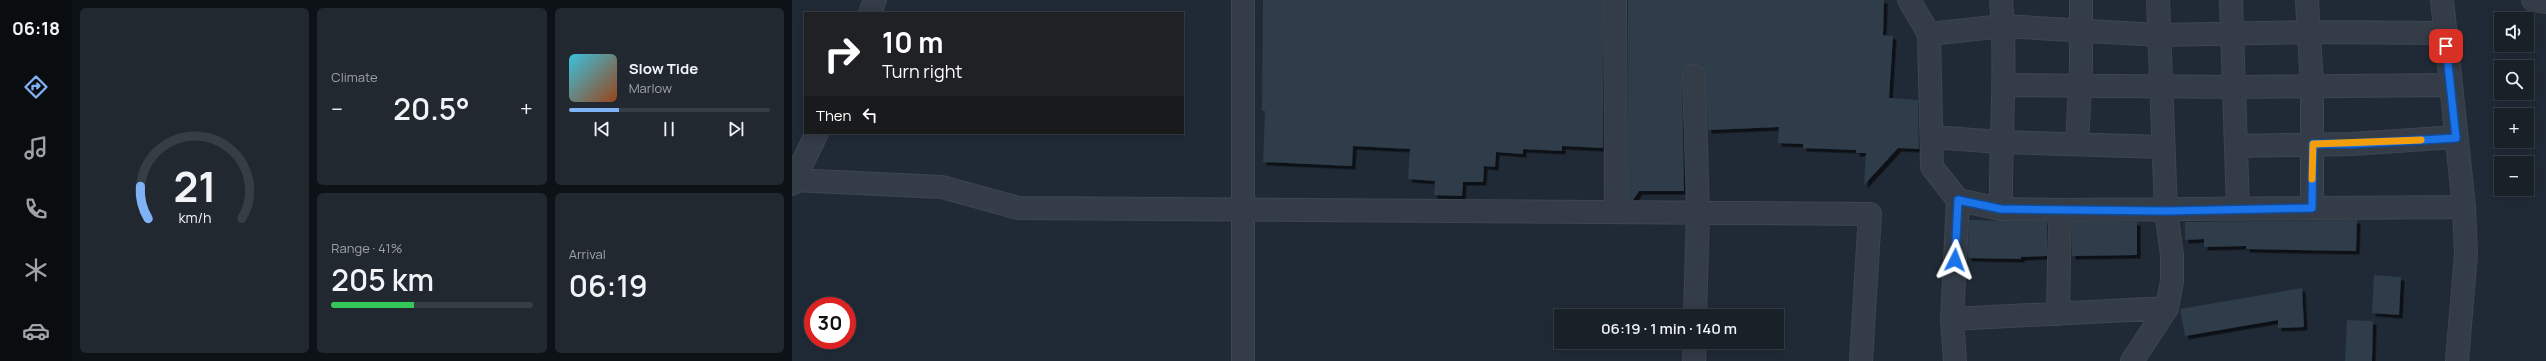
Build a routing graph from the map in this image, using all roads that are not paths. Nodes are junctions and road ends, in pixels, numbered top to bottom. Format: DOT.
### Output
graph roads {
  1 [pos="875,0"];
  2 [pos="1243,0"];
  3 [pos="1614,0"];
  4 [pos="1909,0"];
  5 [pos="2001,0"];
  6 [pos="2081,0"];
  7 [pos="2158,0"];
  8 [pos="2232,0"];
  9 [pos="2308,0"];
  10 [pos="2442,0"];
  11 [pos="2533,0"];
  12 [pos="2546,2"];
  13 [pos="870,12"];
  14 [pos="2003,26"];
  15 [pos="2081,32"];
  16 [pos="2309,32"];
  17 [pos="2444,33"];
  18 [pos="1929,34"];
  19 [pos="2232,34"];
  20 [pos="2159,35"];
  21 [pos="1694,76"];
  22 [pos="2003,85"];
  23 [pos="2080,85"];
  24 [pos="2451,85"];
  25 [pos="2312,86"];
  26 [pos="2162,87"];
  27 [pos="2234,87"];
  28 [pos="817,134"];
  29 [pos="1932,137"];
  30 [pos="2456,138"];
  31 [pos="2000,142"];
  32 [pos="2077,143"];
  33 [pos="2313,144"];
  34 [pos="2236,146"];
  35 [pos="2163,147"];
  36 [pos="793,182"];
  37 [pos="1958,200"];
  38 [pos="2464,207"];
  39 [pos="2238,208"];
  40 [pos="2312,208"];
  41 [pos="2001,209"];
  42 [pos="1243,210"];
  43 [pos="2060,210"];
  44 [pos="2166,211"];
  45 [pos="1616,212"];
  46 [pos="1698,213"];
  47 [pos="2167,308"];
  48 [pos="1695,309"];
  49 [pos="2058,314"];
  50 [pos="1952,319"];
  51 [pos="1695,349"];
  52 [pos="1243,361"];
  53 [pos="1694,361"];
  54 [pos="1861,361"];
  55 [pos="1955,361"];
  56 [pos="2132,361"];
  57 [pos="2457,361"];
  1 -- 13 [label="street"];
  2 -- 42 [label="street"];
  3 -- 45 [label="street"];
  4 -- 18 [label="street"];
  5 -- 14 [label="street"];
  6 -- 15 [label="street"];
  7 -- 20 [label="street"];
  8 -- 19 [label="street"];
  9 -- 16 [label="street"];
  10 -- 17 [label="street"];
  11 -- 12 [label="street"];
  14 -- 15 [label="street"];
  14 -- 18 [label="street"];
  14 -- 22 [label="street"];
  15 -- 20 [label="street"];
  15 -- 23 [label="street"];
  16 -- 17 [label="street"];
  16 -- 19 [label="street"];
  16 -- 25 [label="street"];
  17 -- 24 [label="street"];
  18 -- 29 [label="street"];
  19 -- 20 [label="street"];
  19 -- 27 [label="street"];
  20 -- 26 [label="street"];
  21 -- 46 [label="street"];
  22 -- 23 [label="street"];
  22 -- 31 [label="street"];
  23 -- 26 [label="street"];
  23 -- 32 [label="street"];
  24 -- 25 [label="street"];
  24 -- 30 [label="street"];
  25 -- 27 [label="street"];
  25 -- 33 [label="street"];
  26 -- 27 [label="street"];
  26 -- 35 [label="street"];
  27 -- 34 [label="street"];
  28 -- 36 [label="street"];
  29 -- 31 [label="street"];
  29 -- 37 [label="street"];
  30 -- 33 [label="street"];
  30 -- 38 [label="street"];
  31 -- 32 [label="street"];
  31 -- 41 [label="street"];
  32 -- 35 [label="street"];
  33 -- 34 [label="street"];
  33 -- 40 [label="street"];
  34 -- 39 [label="street"];
  35 -- 44 [label="street"];
  36 -- 42 [label="street"];
  37 -- 41 [label="street"];
  37 -- 50 [label="street"];
  38 -- 40 [label="street"];
  38 -- 57 [label="street"];
  39 -- 40 [label="street"];
  39 -- 44 [label="street"];
  41 -- 43 [label="street"];
  42 -- 45 [label="street"];
  42 -- 52 [label="street"];
  43 -- 44 [label="street"];
  43 -- 49 [label="street"];
  44 -- 47 [label="street"];
  45 -- 46 [label="street"];
  46 -- 48 [label="street"];
  46 -- 54 [label="street"];
  47 -- 49 [label="street"];
  47 -- 56 [label="street"];
  49 -- 50 [label="street"];
  50 -- 55 [label="street"];
  51 -- 53 [label="street"];
}
